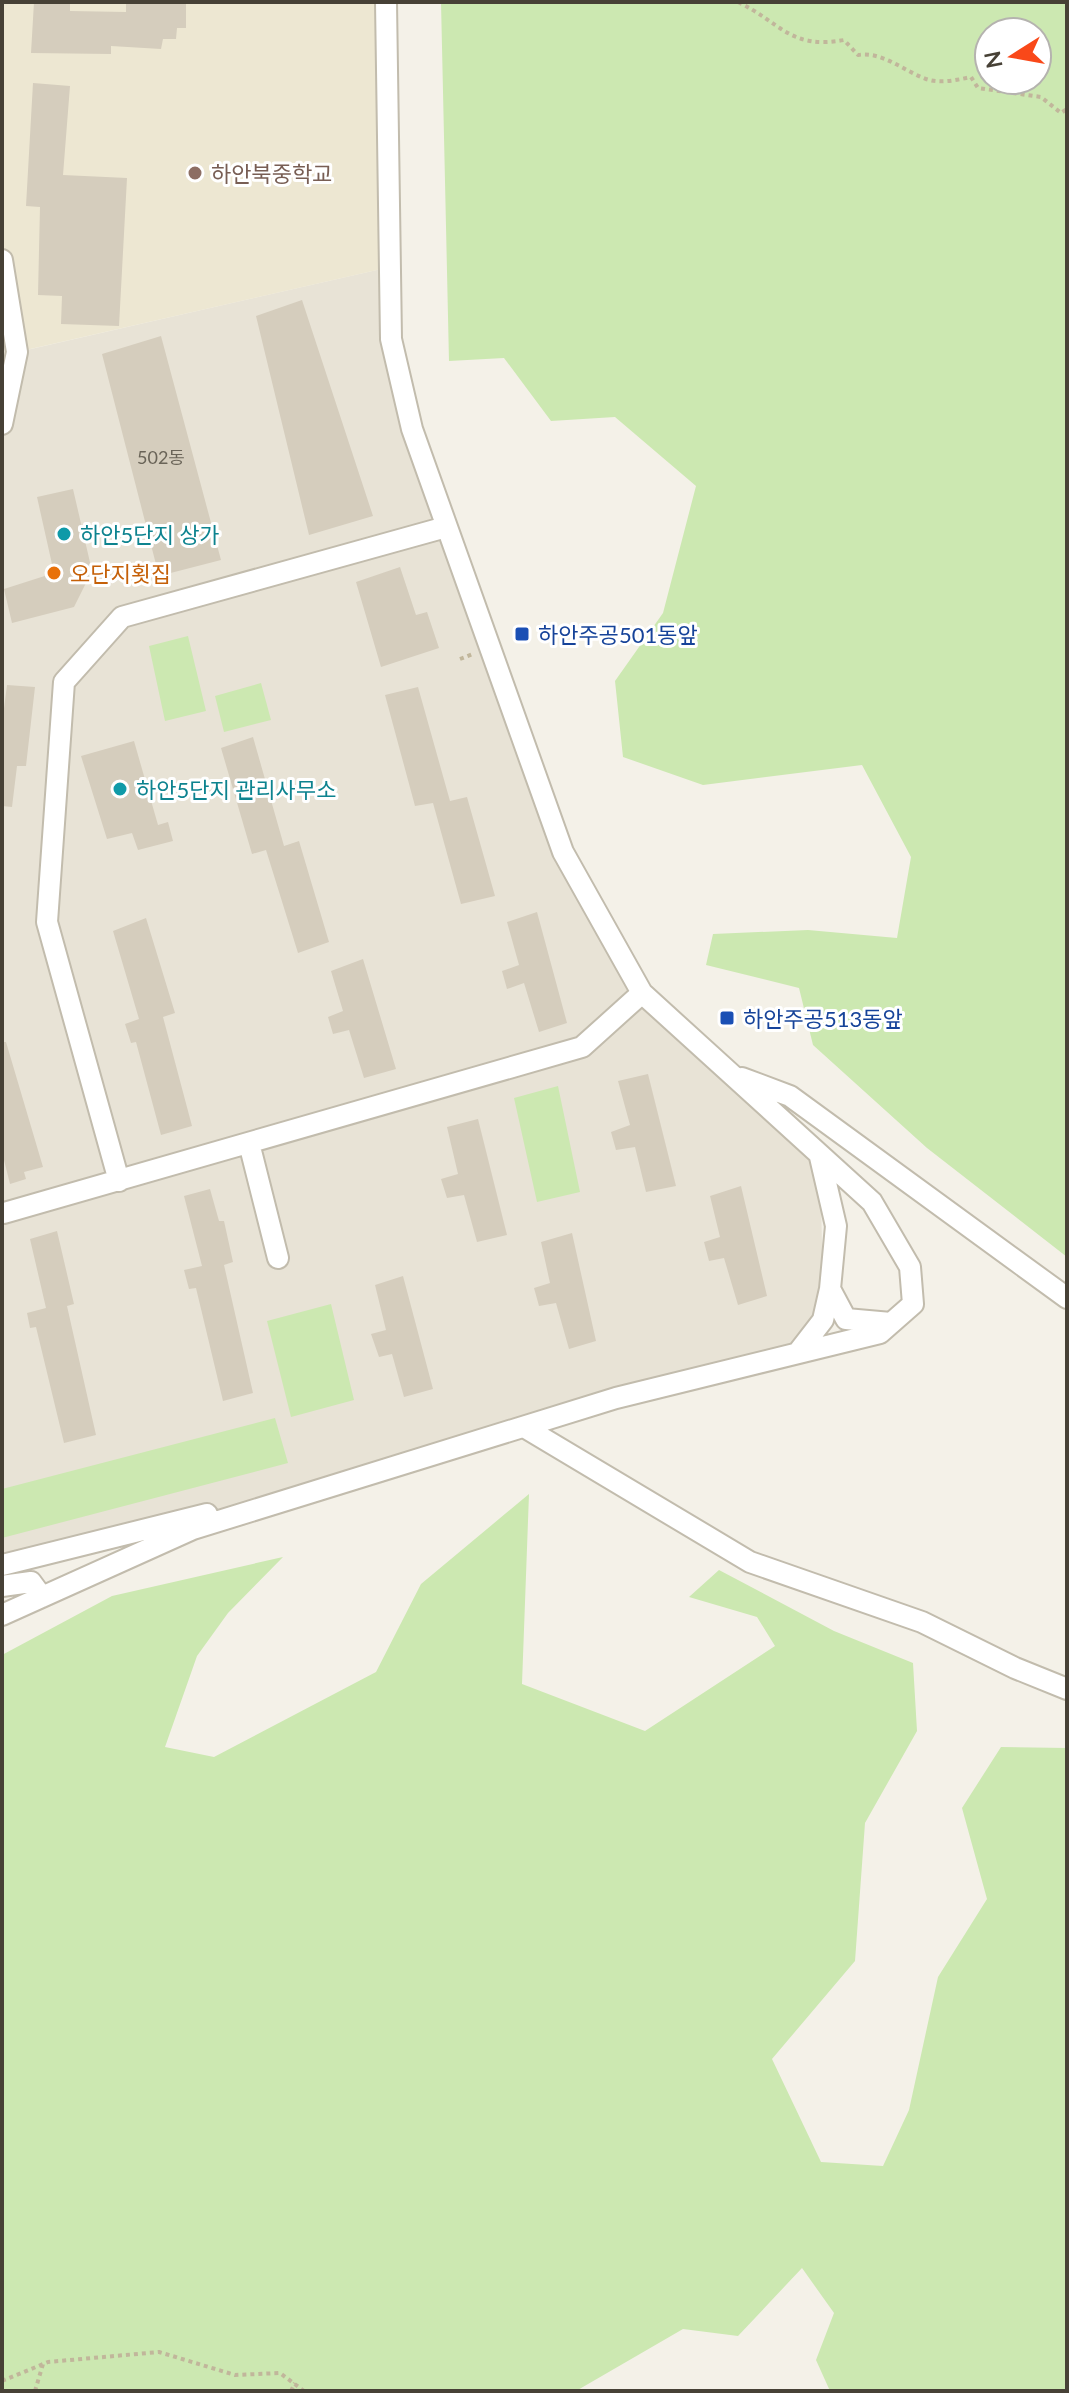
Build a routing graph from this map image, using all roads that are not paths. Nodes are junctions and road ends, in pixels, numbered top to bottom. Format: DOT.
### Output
graph roads {
  1 [pos="386,2"];
  2 [pos="2,260"];
  3 [pos="2,424"];
  4 [pos="446,527"];
  5 [pos="642,993"];
  6 [pos="731,1074"];
  7 [pos="249,1143"];
  8 [pos="820,1157"];
  9 [pos="119,1181"];
  10 [pos="4,1213"];
  11 [pos="278,1258"];
  12 [pos="830,1289"];
  13 [pos="1067,1298"];
  14 [pos="891,1323"];
  15 [pos="799,1351"];
  16 [pos="524,1427"];
  17 [pos="282,1501"];
  18 [pos="2,1565"];
  19 [pos="2,1586"];
  20 [pos="42,1597"];
  21 [pos="2,1615"];
  22 [pos="1067,1689"];
  1 -- 4 [label="street"];
  2 -- 3 [label="street"];
  4 -- 5 [label="street"];
  4 -- 9 [label="street"];
  5 -- 6 [label="street"];
  5 -- 7 [label="street"];
  6 -- 8 [label="street"];
  6 -- 13 [label="street"];
  7 -- 9 [label="street"];
  7 -- 11 [label="street"];
  8 -- 12 [label="street"];
  8 -- 14 [label="street"];
  9 -- 10 [label="street"];
  12 -- 14 [label="street"];
  12 -- 15 [label="street"];
  14 -- 15 [label="street"];
  15 -- 16 [label="street"];
  16 -- 17 [label="street"];
  16 -- 22 [label="street"];
  17 -- 18 [label="street"];
  17 -- 20 [label="street"];
  19 -- 20 [label="street"];
  20 -- 21 [label="street"];
}
